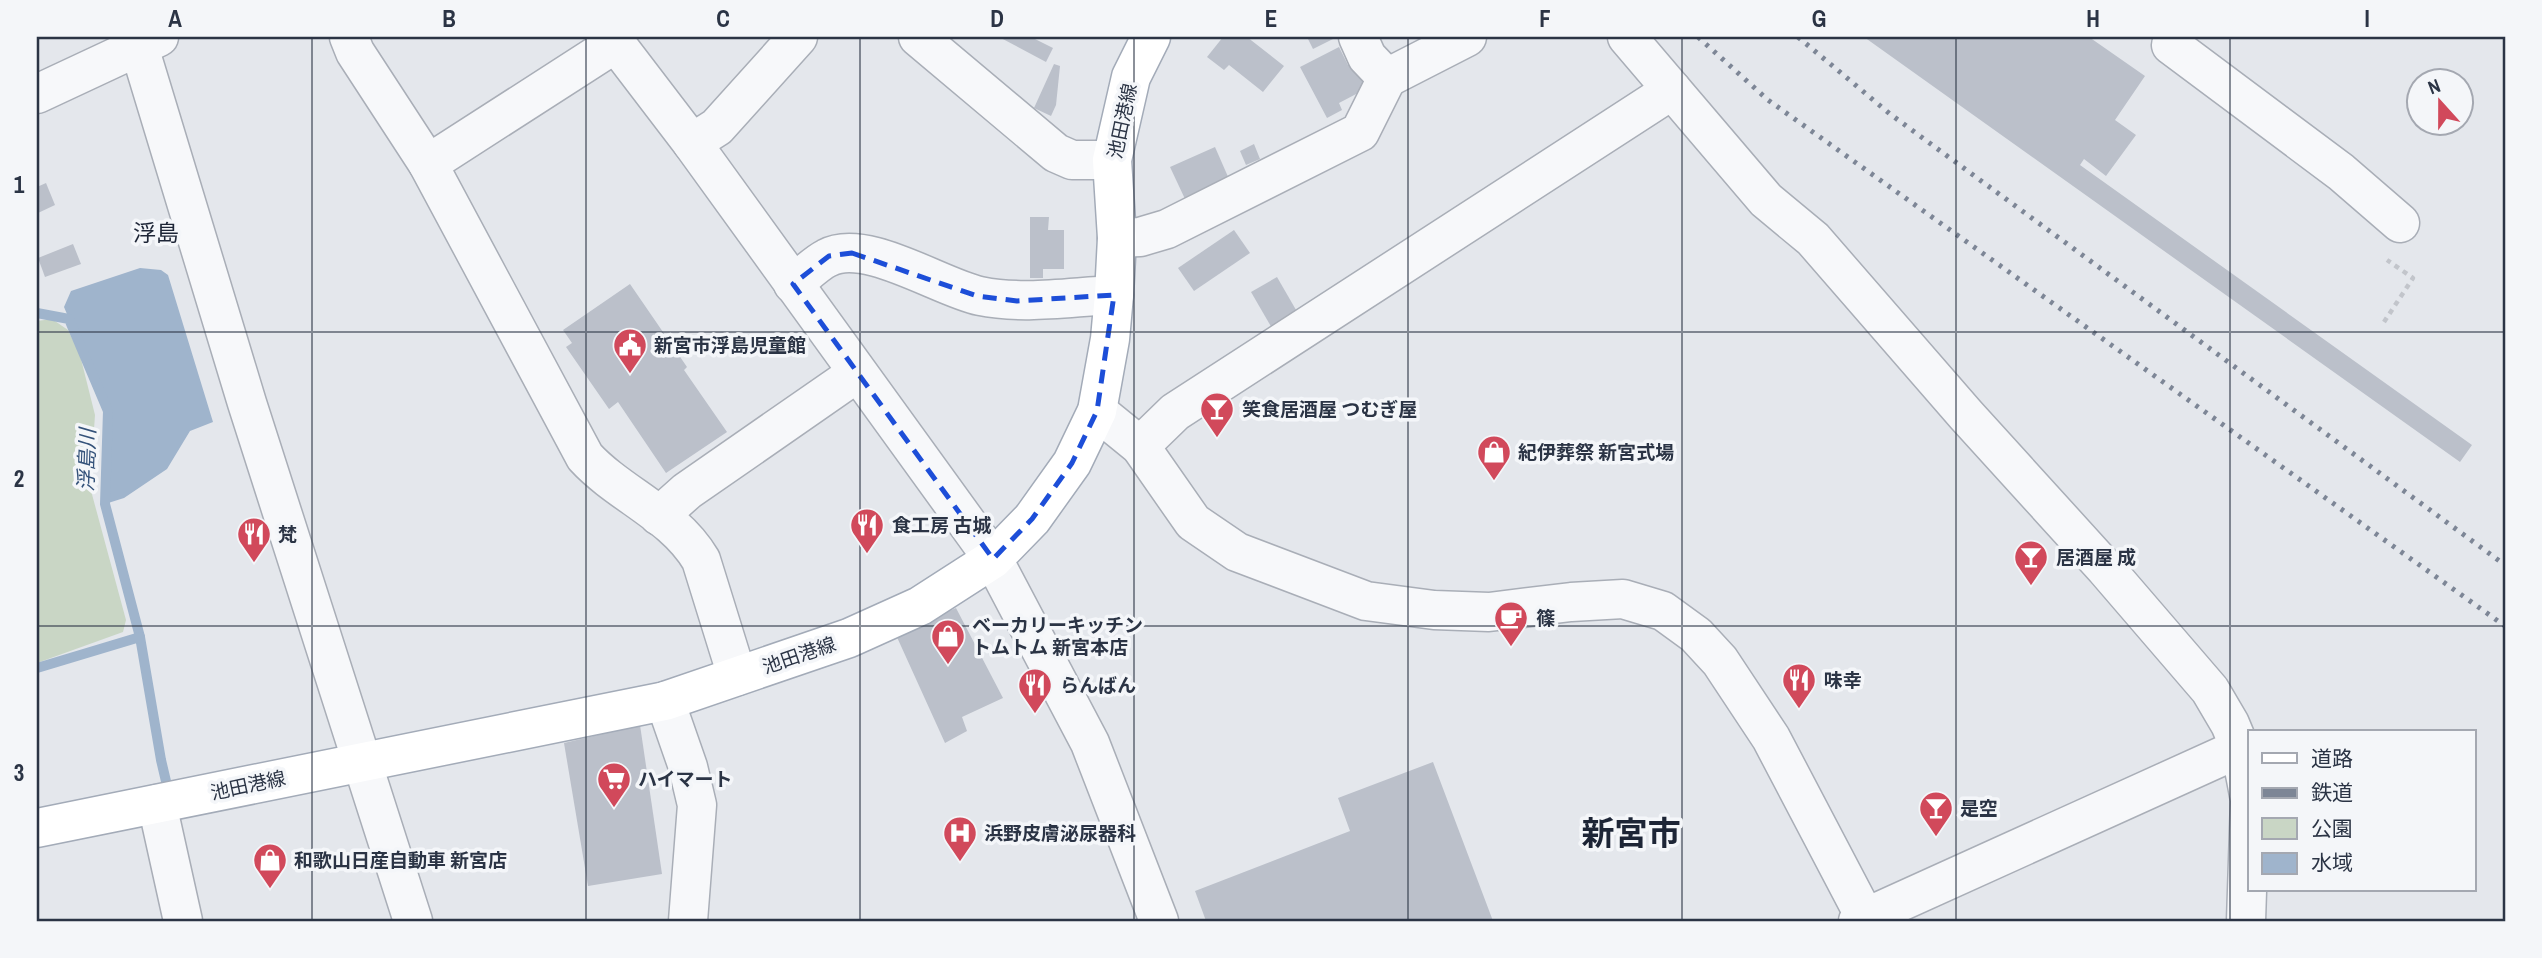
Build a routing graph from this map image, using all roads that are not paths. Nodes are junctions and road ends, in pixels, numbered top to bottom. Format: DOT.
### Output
graph roads {
  1 [pos="349,37"];
  2 [pos="798,37"];
  3 [pos="918,37"];
  4 [pos="1151,37"];
  5 [pos="1358,37"];
  6 [pos="1467,37"];
  7 [pos="1627,37"];
  8 [pos="2176,37"];
  9 [pos="145,40"];
  10 [pos="614,40"];
  11 [pos="1387,78"];
  12 [pos="1672,90"];
  13 [pos="37,94"];
  14 [pos="692,143"];
  15 [pos="1112,160"];
  16 [pos="428,164"];
  17 [pos="2400,223"];
  18 [pos="1117,238"];
  19 [pos="793,284"];
  20 [pos="1114,295"];
  21 [pos="857,373"];
  22 [pos="1097,411"];
  23 [pos="1140,446"];
  24 [pos="659,516"];
  25 [pos="993,559"];
  26 [pos="737,676"];
  27 [pos="665,701"];
  28 [pos="2240,748"];
  29 [pos="363,760"];
  30 [pos="2248,790"];
  31 [pos="157,804"];
  32 [pos="37,828"];
  33 [pos="2248,860"];
  34 [pos="1863,920"];
  35 [pos="183,921"];
  36 [pos="413,921"];
  37 [pos="688,921"];
  38 [pos="1159,921"];
  39 [pos="2246,921"];
  1 -- 16 [label="street"];
  2 -- 14 [label="street"];
  3 -- 15 [label="street"];
  4 -- 15 [label="main road, 池田港線"];
  5 -- 11 [label="street"];
  6 -- 11 [label="street"];
  7 -- 12 [label="street"];
  8 -- 17 [label="street"];
  9 -- 13 [label="street"];
  9 -- 29 [label="street"];
  10 -- 14 [label="street"];
  10 -- 16 [label="street"];
  11 -- 18 [label="street"];
  12 -- 23 [label="street"];
  12 -- 28 [label="street"];
  14 -- 19 [label="street"];
  15 -- 18 [label="main road, 池田港線"];
  16 -- 24 [label="street"];
  18 -- 20 [label="main road, 池田港線"];
  19 -- 20 [label="street"];
  19 -- 21 [label="street"];
  20 -- 22 [label="main road, 池田港線"];
  21 -- 24 [label="street"];
  21 -- 25 [label="street"];
  22 -- 23 [label="street"];
  22 -- 25 [label="main road, 池田港線"];
  23 -- 34 [label="street"];
  24 -- 26 [label="street"];
  25 -- 26 [label="main road, 池田港線"];
  25 -- 38 [label="street"];
  26 -- 27 [label="main road, 池田港線"];
  27 -- 29 [label="main road, 池田港線"];
  27 -- 37 [label="street"];
  28 -- 30 [label="street"];
  28 -- 34 [label="street"];
  29 -- 31 [label="main road, 池田港線"];
  29 -- 36 [label="street"];
  31 -- 32 [label="main road, 池田港線"];
  31 -- 35 [label="street"];
  33 -- 39 [label="street"];
}
